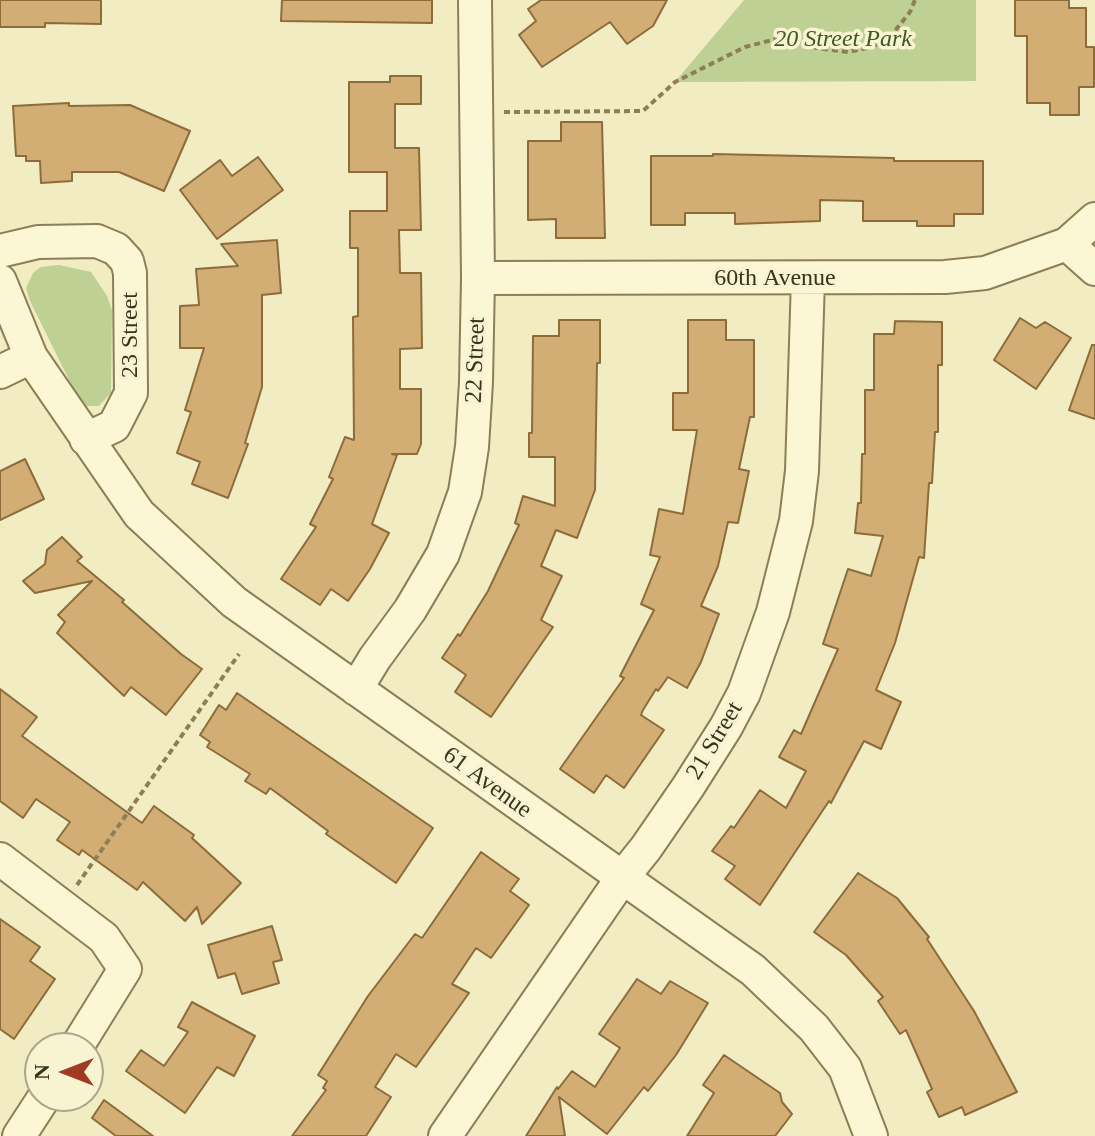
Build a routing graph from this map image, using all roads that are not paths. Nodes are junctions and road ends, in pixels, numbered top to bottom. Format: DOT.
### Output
graph roads {
  1 [pos="475,0"];
  2 [pos="1095,219"];
  3 [pos="1067,244"];
  4 [pos="0,251"];
  5 [pos="1095,269"];
  6 [pos="478,278"];
  7 [pos="808,279"];
  8 [pos="0,281"];
  9 [pos="31,357"];
  10 [pos="0,372"];
  11 [pos="86,439"];
  12 [pos="356,689"];
  13 [pos="0,859"];
  14 [pos="622,878"];
  15 [pos="86,1032"];
  16 [pos="35,1112"];
  17 [pos="19,1136"];
  18 [pos="445,1136"];
  19 [pos="871,1136"];
  1 -- 6 [label="street, 22 Street"];
  2 -- 3 [label="street"];
  3 -- 5 [label="street"];
  3 -- 7 [label="street, 60th Avenue"];
  4 -- 11 [label="street, 23 Street"];
  6 -- 7 [label="street, 60th Avenue"];
  6 -- 12 [label="street, 22 Street"];
  7 -- 14 [label="street, 21 Street"];
  8 -- 9 [label="street"];
  9 -- 10 [label="street"];
  9 -- 11 [label="street"];
  11 -- 12 [label="street, 61 Avenue"];
  12 -- 14 [label="street, 61 Avenue"];
  13 -- 15 [label="street"];
  14 -- 18 [label="street, 21 Street"];
  14 -- 19 [label="street, 61 Avenue"];
  16 -- 17 [label="street"];
}
